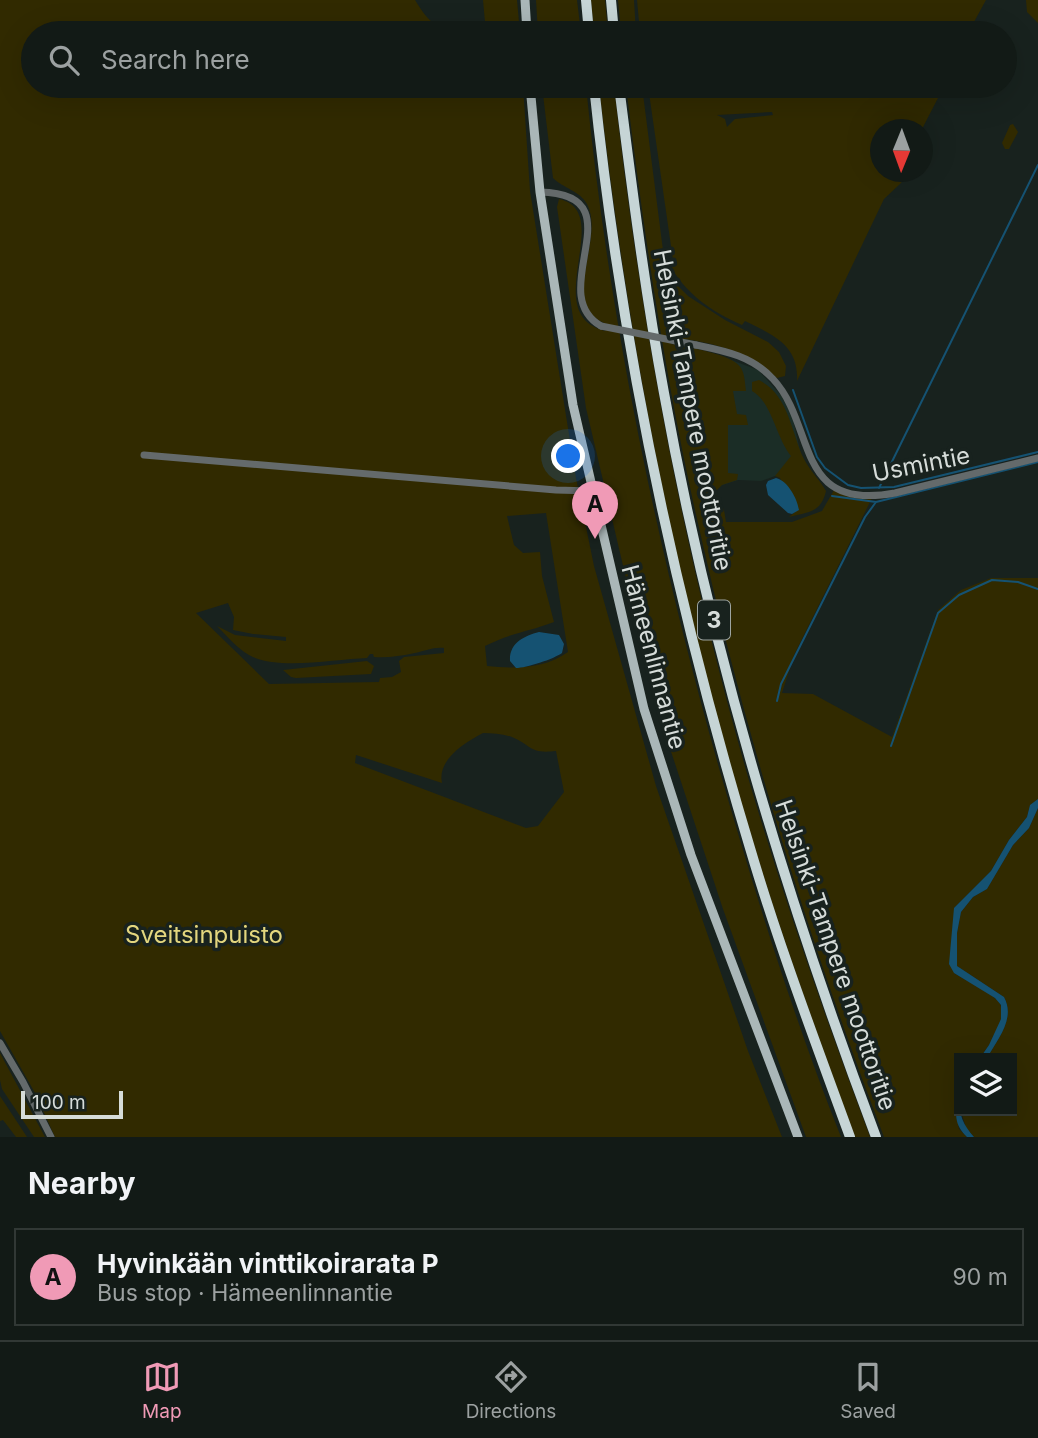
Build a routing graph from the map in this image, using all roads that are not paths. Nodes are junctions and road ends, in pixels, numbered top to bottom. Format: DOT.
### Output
graph roads {
  1 [pos="524,0"];
  2 [pos="586,0"];
  3 [pos="611,0"];
  4 [pos="526,21"];
  5 [pos="588,21"];
  6 [pos="613,21"];
  7 [pos="531,98"];
  8 [pos="595,98"];
  9 [pos="621,98"];
  10 [pos="540,192"];
  11 [pos="144,455"];
  12 [pos="1038,458"];
  13 [pos="592,491"];
  14 [pos="0,1043"];
  15 [pos="51,1137"];
  16 [pos="798,1137"];
  17 [pos="850,1137"];
  18 [pos="876,1137"];
  1 -- 4 [label="main road"];
  2 -- 5 [label="highway"];
  3 -- 6 [label="highway"];
  7 -- 10 [label="main road, Hämeenlinnantie"];
  8 -- 17 [label="highway, Helsinki-Tampere moottoritie / 3"];
  9 -- 18 [label="highway, Helsinki-Tampere moottoritie / 3"];
  10 -- 12 [label="street, Usmintie, bridge"];
  10 -- 13 [label="main road, Hämeenlinnantie"];
  11 -- 13 [label="street"];
  13 -- 16 [label="main road, Hämeenlinnantie"];
  14 -- 15 [label="street"];
}
